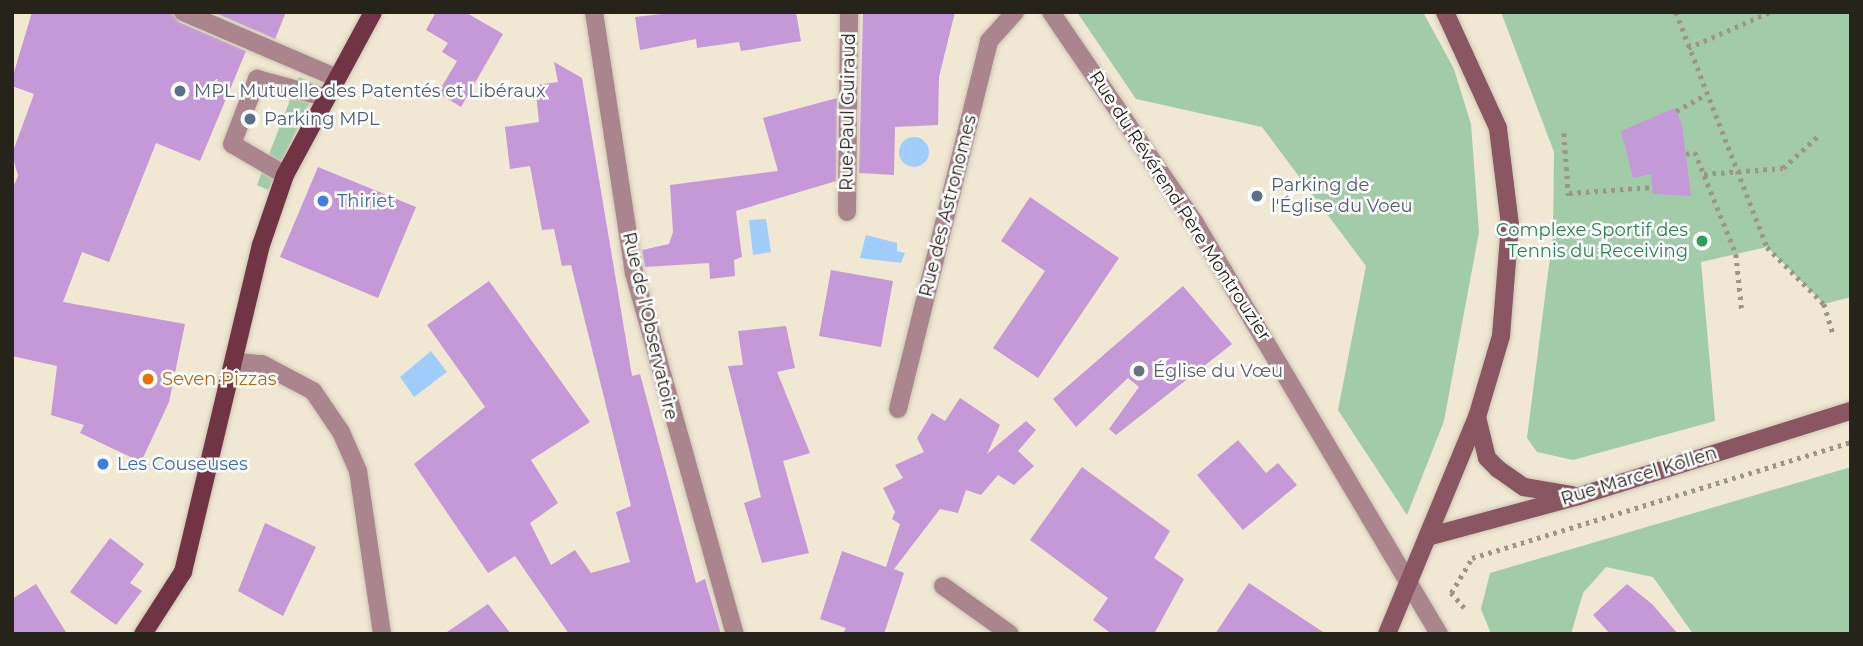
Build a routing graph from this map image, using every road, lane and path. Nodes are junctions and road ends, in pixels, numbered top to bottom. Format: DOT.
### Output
graph roads {
  1 [pos="183,12"];
  2 [pos="373,12"];
  3 [pos="594,12"];
  4 [pos="849,12"];
  5 [pos="1015,12"];
  6 [pos="1051,12"];
  7 [pos="1445,12"];
  8 [pos="1676,12"];
  9 [pos="1770,12"];
  10 [pos="1688,48"];
  11 [pos="335,77"];
  12 [pos="1705,94"];
  13 [pos="324,97"];
  14 [pos="1676,111"];
  15 [pos="1564,133"];
  16 [pos="1817,137"];
  17 [pos="1686,154"];
  18 [pos="1742,173"];
  19 [pos="285,174"];
  20 [pos="1703,174"];
  21 [pos="1652,187"];
  22 [pos="1569,193"];
  23 [pos="1569,201"];
  24 [pos="847,212"];
  25 [pos="1742,311"];
  26 [pos="1834,336"];
  27 [pos="236,362"];
  28 [pos="898,409"];
  29 [pos="1851,411"];
  30 [pos="1477,417"];
  31 [pos="1851,442"];
  32 [pos="1579,496"];
  33 [pos="1427,537"];
  34 [pos="1409,583"];
  35 [pos="943,586"];
  36 [pos="1464,608"];
  37 [pos="143,634"];
  38 [pos="382,634"];
  39 [pos="734,634"];
  40 [pos="1010,634"];
  41 [pos="1387,634"];
  42 [pos="1439,634"];
  1 -- 11 [label="street"];
  2 -- 11 [label="main road"];
  3 -- 39 [label="street, Rue de l'Observatoire"];
  4 -- 24 [label="street, Rue Paul Guiraud"];
  5 -- 28 [label="street, Rue des Astronomes"];
  6 -- 34 [label="street, Rue du Révérend Père Montrouzier"];
  7 -- 30 [label="street"];
  8 -- 10 [label="path"];
  9 -- 10 [label="path"];
  10 -- 12 [label="path"];
  11 -- 13 [label="main road"];
  12 -- 14 [label="path"];
  12 -- 18 [label="path"];
  13 -- 19 [label="main road"];
  13 -- 19 [label="street"];
  15 -- 22 [label="path"];
  16 -- 18 [label="path"];
  17 -- 20 [label="path"];
  18 -- 20 [label="path"];
  18 -- 26 [label="path"];
  19 -- 27 [label="main road"];
  20 -- 25 [label="path"];
  21 -- 22 [label="path"];
  22 -- 23 [label="path"];
  27 -- 37 [label="main road"];
  27 -- 38 [label="street"];
  29 -- 32 [label="street, Rue Marcel Kollen"];
  30 -- 32 [label="street"];
  30 -- 33 [label="street"];
  31 -- 36 [label="path"];
  32 -- 33 [label="street, Rue Marcel Kollen"];
  33 -- 34 [label="street"];
  34 -- 41 [label="street"];
  34 -- 42 [label="street, Rue du Révérend Père Montrouzier"];
  35 -- 40 [label="street"];
}
